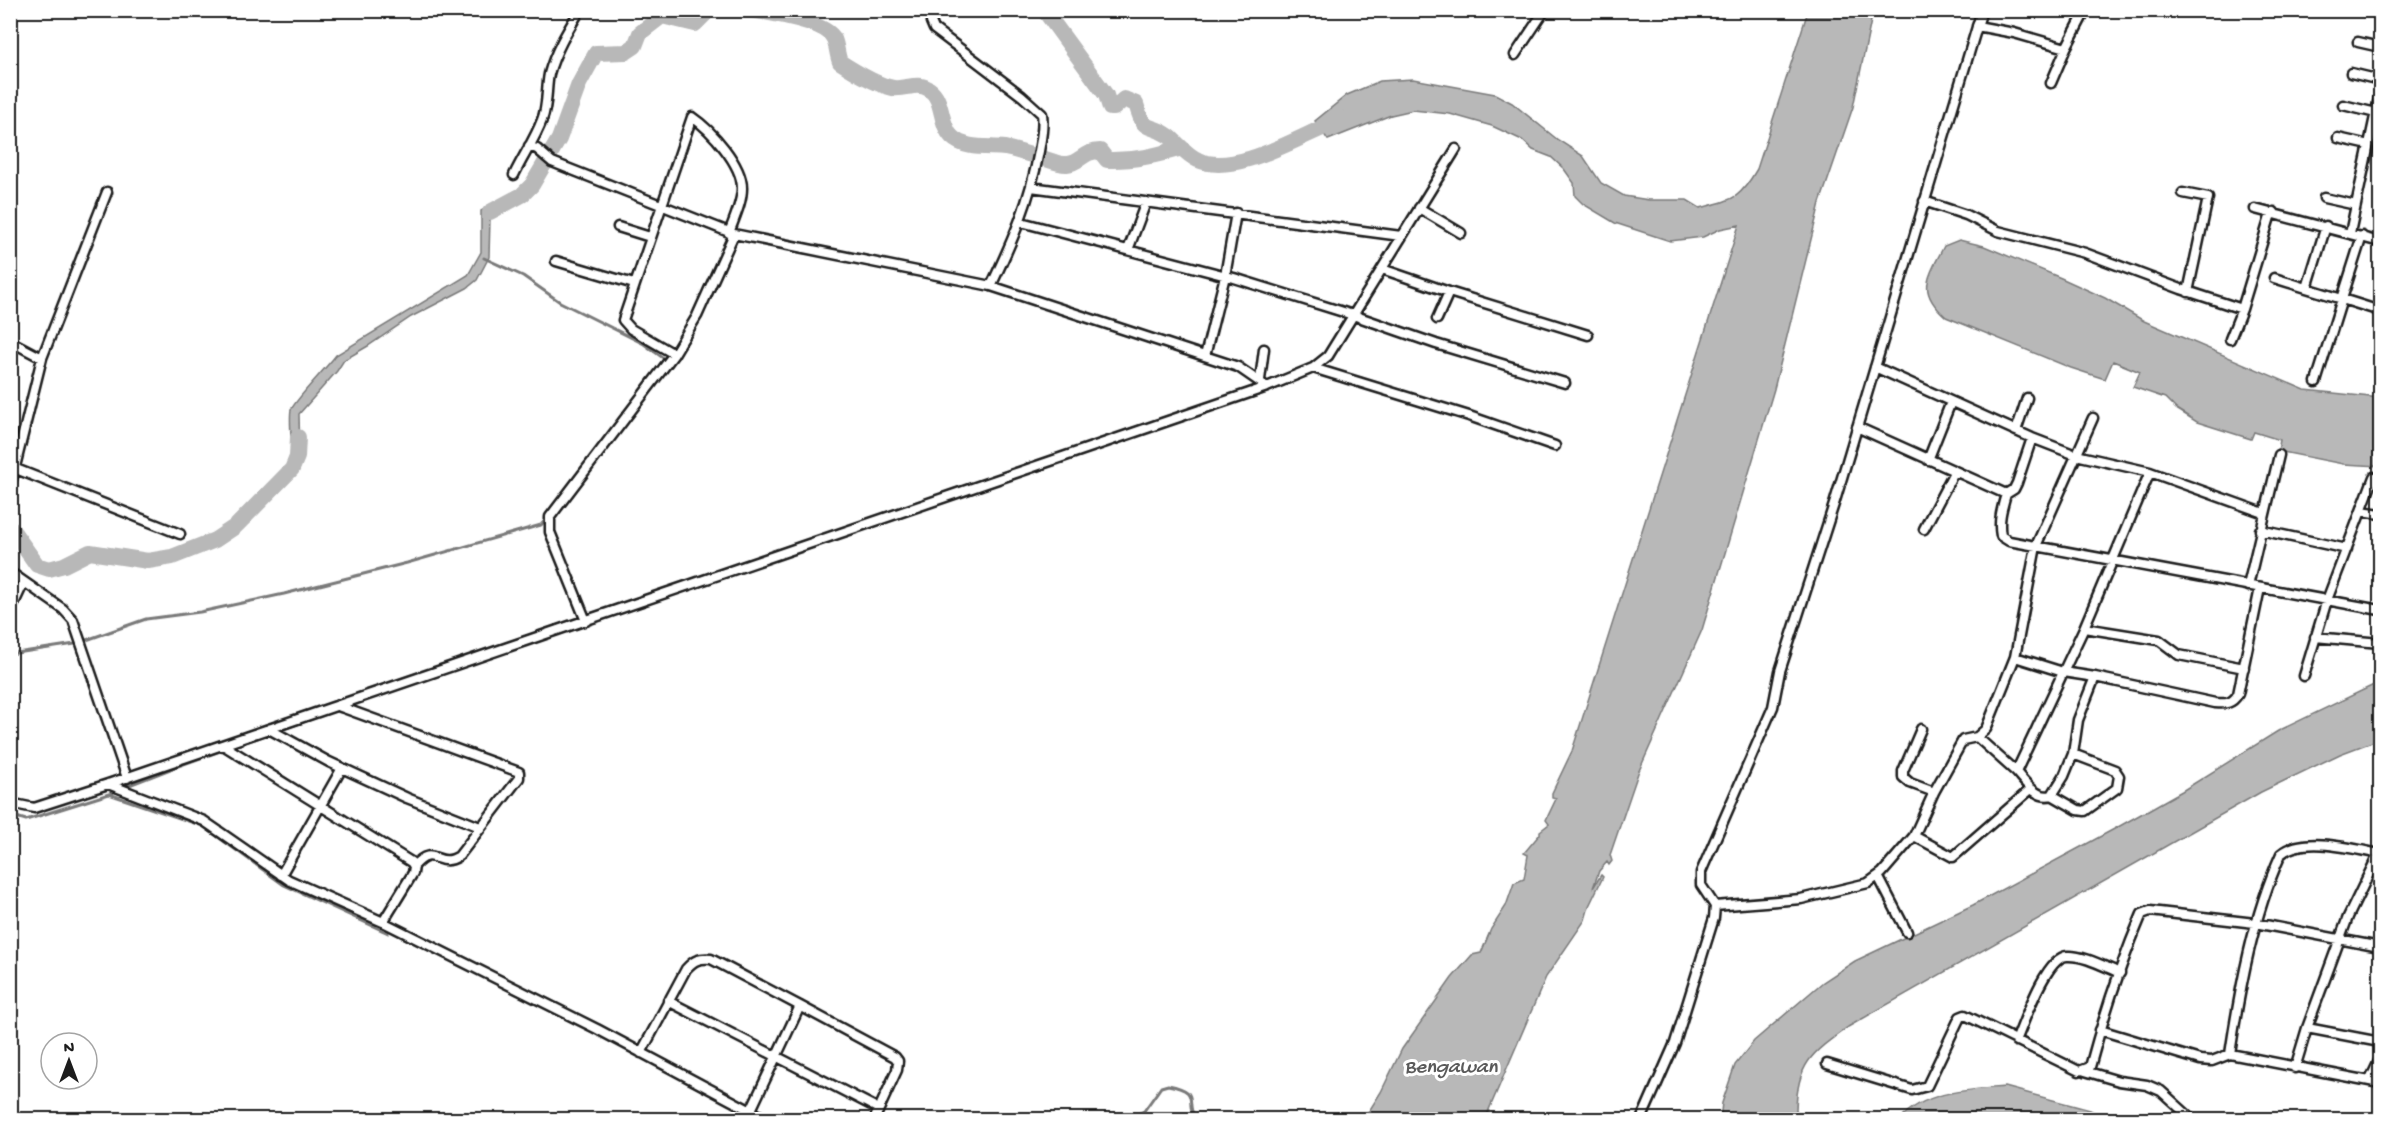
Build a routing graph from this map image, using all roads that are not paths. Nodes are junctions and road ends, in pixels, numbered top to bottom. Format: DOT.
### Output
graph roads {
  1 [pos="580,10"];
  2 [pos="936,10"];
  3 [pos="1545,10"];
  4 [pos="1982,10"];
  5 [pos="2086,10"];
  6 [pos="2373,10"];
  7 [pos="2380,12"];
  8 [pos="1977,26"];
  9 [pos="2358,42"];
  10 [pos="2380,46"];
  11 [pos="2066,48"];
  12 [pos="1515,54"];
  13 [pos="2350,73"];
  14 [pos="2380,80"];
  15 [pos="2051,83"];
  16 [pos="2380,93"];
  17 [pos="2343,105"];
  18 [pos="2376,113"];
  19 [pos="2338,138"];
  20 [pos="2369,145"];
  21 [pos="533,148"];
  22 [pos="1456,149"];
  23 [pos="514,175"];
  24 [pos="1031,187"];
  25 [pos="107,192"];
  26 [pos="2182,193"];
  27 [pos="2324,198"];
  28 [pos="1924,201"];
  29 [pos="1146,202"];
  30 [pos="2356,205"];
  31 [pos="661,206"];
  32 [pos="1419,208"];
  33 [pos="2255,209"];
  34 [pos="2274,212"];
  35 [pos="1236,213"];
  36 [pos="1021,222"];
  37 [pos="618,226"];
  38 [pos="2326,226"];
  39 [pos="1461,233"];
  40 [pos="2350,233"];
  41 [pos="731,234"];
  42 [pos="1401,236"];
  43 [pos="2362,236"];
  44 [pos="650,237"];
  45 [pos="2380,242"];
  46 [pos="1128,250"];
  47 [pos="556,261"];
  48 [pos="1382,268"];
  49 [pos="1225,276"];
  50 [pos="2274,278"];
  51 [pos="634,284"];
  52 [pos="992,286"];
  53 [pos="2307,288"];
  54 [pos="1449,292"];
  55 [pos="2188,292"];
  56 [pos="2342,299"];
  57 [pos="2242,309"];
  58 [pos="2380,311"];
  59 [pos="1353,315"];
  60 [pos="1437,319"];
  61 [pos="1588,335"];
  62 [pos="2230,339"];
  63 [pos="10,340"];
  64 [pos="1264,349"];
  65 [pos="672,352"];
  66 [pos="1205,356"];
  67 [pos="42,358"];
  68 [pos="1875,367"];
  69 [pos="1313,368"];
  70 [pos="2316,382"];
  71 [pos="1263,383"];
  72 [pos="1565,383"];
  73 [pos="2027,398"];
  74 [pos="1951,402"];
  75 [pos="2093,418"];
  76 [pos="1857,427"];
  77 [pos="2016,432"];
  78 [pos="2032,438"];
  79 [pos="1556,446"];
  80 [pos="2076,455"];
  81 [pos="2279,455"];
  82 [pos="1928,460"];
  83 [pos="13,468"];
  84 [pos="1954,472"];
  85 [pos="2150,472"];
  86 [pos="2374,477"];
  87 [pos="10,487"];
  88 [pos="2006,494"];
  89 [pos="2362,511"];
  90 [pos="2264,513"];
  91 [pos="2380,514"];
  92 [pos="1924,529"];
  93 [pos="2260,530"];
  94 [pos="180,534"];
  95 [pos="2036,546"];
  96 [pos="2347,549"];
  97 [pos="2113,562"];
  98 [pos="10,572"];
  99 [pos="24,582"];
  100 [pos="2248,586"];
  101 [pos="2260,588"];
  102 [pos="2327,600"];
  103 [pos="2380,610"];
  104 [pos="10,612"];
  105 [pos="586,621"];
  106 [pos="2084,627"];
  107 [pos="2315,637"];
  108 [pos="2380,643"];
  109 [pos="2015,657"];
  110 [pos="2244,668"];
  111 [pos="2063,672"];
  112 [pos="2304,676"];
  113 [pos="2095,677"];
  114 [pos="338,706"];
  115 [pos="268,729"];
  116 [pos="1921,729"];
  117 [pos="1977,737"];
  118 [pos="223,745"];
  119 [pos="2073,754"];
  120 [pos="342,768"];
  121 [pos="2016,772"];
  122 [pos="127,778"];
  123 [pos="108,784"];
  124 [pos="2031,789"];
  125 [pos="1934,792"];
  126 [pos="2052,795"];
  127 [pos="10,803"];
  128 [pos="319,807"];
  129 [pos="480,827"];
  130 [pos="1914,836"];
  131 [pos="2380,853"];
  132 [pos="414,866"];
  133 [pos="280,875"];
  134 [pos="1878,876"];
  135 [pos="1715,906"];
  136 [pos="383,922"];
  137 [pos="2255,923"];
  138 [pos="1907,932"];
  139 [pos="2341,939"];
  140 [pos="2380,947"];
  141 [pos="2120,973"];
  142 [pos="668,1001"];
  143 [pos="800,1006"];
  144 [pos="2307,1028"];
  145 [pos="2100,1030"];
  146 [pos="2016,1041"];
  147 [pos="2380,1042"];
  148 [pos="640,1053"];
  149 [pos="2230,1054"];
  150 [pos="776,1056"];
  151 [pos="2380,1059"];
  152 [pos="1827,1064"];
  153 [pos="2295,1068"];
  154 [pos="2085,1071"];
  155 [pos="2370,1080"];
  156 [pos="2380,1083"];
  157 [pos="879,1109"];
  158 [pos="751,1110"];
  159 [pos="768,1119"];
  160 [pos="874,1119"];
  161 [pos="1641,1119"];
  162 [pos="2193,1119"];
  1 -- 21 [label="street"];
  2 -- 24 [label="street"];
  3 -- 12 [label="street"];
  4 -- 8 [label="street"];
  5 -- 11 [label="street"];
  6 -- 7 [label="street"];
  8 -- 11 [label="street"];
  8 -- 28 [label="street"];
  9 -- 10 [label="street"];
  11 -- 15 [label="street"];
  13 -- 14 [label="street"];
  16 -- 18 [label="street"];
  17 -- 18 [label="street"];
  18 -- 20 [label="street"];
  19 -- 20 [label="street"];
  20 -- 30 [label="street"];
  21 -- 23 [label="street"];
  21 -- 31 [label="street"];
  22 -- 32 [label="street"];
  24 -- 29 [label="street"];
  24 -- 36 [label="street"];
  25 -- 67 [label="street"];
  26 -- 55 [label="street"];
  27 -- 30 [label="street"];
  28 -- 55 [label="street"];
  28 -- 68 [label="street"];
  29 -- 35 [label="street"];
  29 -- 46 [label="street"];
  30 -- 40 [label="street"];
  31 -- 41 [label="street"];
  31 -- 41 [label="street"];
  31 -- 44 [label="street"];
  32 -- 39 [label="street"];
  32 -- 42 [label="street"];
  33 -- 34 [label="street"];
  34 -- 38 [label="street"];
  34 -- 57 [label="street"];
  35 -- 42 [label="street"];
  35 -- 49 [label="street"];
  36 -- 46 [label="street"];
  36 -- 52 [label="street"];
  37 -- 44 [label="street"];
  38 -- 40 [label="street"];
  38 -- 53 [label="street"];
  40 -- 43 [label="street"];
  41 -- 52 [label="street"];
  41 -- 65 [label="street"];
  42 -- 48 [label="street"];
  43 -- 45 [label="street"];
  43 -- 56 [label="street"];
  44 -- 51 [label="street"];
  46 -- 49 [label="street"];
  47 -- 51 [label="street"];
  48 -- 54 [label="street"];
  48 -- 59 [label="street"];
  49 -- 59 [label="street"];
  49 -- 66 [label="street"];
  50 -- 53 [label="street"];
  51 -- 65 [label="street"];
  52 -- 66 [label="street"];
  53 -- 56 [label="street"];
  54 -- 60 [label="street"];
  54 -- 61 [label="street"];
  55 -- 57 [label="street"];
  56 -- 58 [label="street"];
  56 -- 70 [label="street"];
  57 -- 62 [label="street"];
  59 -- 69 [label="street"];
  59 -- 72 [label="street"];
  63 -- 67 [label="street"];
  64 -- 71 [label="street"];
  65 -- 105 [label="street"];
  66 -- 71 [label="street"];
  67 -- 83 [label="street"];
  68 -- 74 [label="street"];
  68 -- 76 [label="street"];
  69 -- 71 [label="street"];
  69 -- 79 [label="street"];
  71 -- 105 [label="street"];
  73 -- 77 [label="street"];
  74 -- 77 [label="street"];
  74 -- 82 [label="street"];
  75 -- 80 [label="street"];
  76 -- 82 [label="street"];
  76 -- 135 [label="street"];
  77 -- 78 [label="street"];
  78 -- 80 [label="street"];
  78 -- 88 [label="street"];
  80 -- 85 [label="street"];
  80 -- 95 [label="street"];
  81 -- 90 [label="street"];
  82 -- 84 [label="street"];
  83 -- 87 [label="street"];
  83 -- 94 [label="street"];
  84 -- 88 [label="street"];
  84 -- 92 [label="street"];
  85 -- 90 [label="street"];
  85 -- 97 [label="street"];
  86 -- 89 [label="street"];
  88 -- 95 [label="street"];
  89 -- 91 [label="street"];
  89 -- 96 [label="street"];
  90 -- 93 [label="street"];
  93 -- 96 [label="street"];
  93 -- 100 [label="street"];
  95 -- 97 [label="street"];
  95 -- 109 [label="street"];
  96 -- 102 [label="street"];
  97 -- 100 [label="street"];
  97 -- 106 [label="street"];
  98 -- 99 [label="street"];
  99 -- 104 [label="street"];
  99 -- 122 [label="street"];
  100 -- 101 [label="street"];
  101 -- 102 [label="street"];
  101 -- 110 [label="street"];
  102 -- 103 [label="street"];
  102 -- 107 [label="street"];
  105 -- 114 [label="street"];
  106 -- 110 [label="street"];
  106 -- 111 [label="street"];
  107 -- 108 [label="street"];
  107 -- 112 [label="street"];
  109 -- 111 [label="street"];
  109 -- 117 [label="street"];
  110 -- 113 [label="street"];
  111 -- 113 [label="street"];
  111 -- 121 [label="street"];
  113 -- 119 [label="street"];
  114 -- 115 [label="street"];
  114 -- 129 [label="street"];
  115 -- 118 [label="street"];
  115 -- 120 [label="street"];
  116 -- 125 [label="street"];
  117 -- 121 [label="street"];
  117 -- 125 [label="street"];
  118 -- 122 [label="street"];
  118 -- 128 [label="street"];
  119 -- 126 [label="street"];
  119 -- 126 [label="street"];
  120 -- 128 [label="street"];
  120 -- 129 [label="street"];
  121 -- 124 [label="street"];
  122 -- 123 [label="street"];
  123 -- 127 [label="street"];
  123 -- 133 [label="street"];
  124 -- 126 [label="street"];
  124 -- 130 [label="street"];
  125 -- 130 [label="street"];
  128 -- 132 [label="street"];
  128 -- 133 [label="street"];
  129 -- 132 [label="street"];
  130 -- 134 [label="street"];
  131 -- 137 [label="street"];
  131 -- 139 [label="street"];
  132 -- 136 [label="street"];
  133 -- 136 [label="street"];
  134 -- 135 [label="street"];
  134 -- 138 [label="street"];
  135 -- 161 [label="street"];
  136 -- 148 [label="street"];
  137 -- 139 [label="street"];
  137 -- 141 [label="street"];
  137 -- 149 [label="street"];
  139 -- 140 [label="street"];
  139 -- 144 [label="street"];
  141 -- 145 [label="street"];
  141 -- 146 [label="street"];
  142 -- 143 [label="street"];
  142 -- 148 [label="street"];
  142 -- 150 [label="street"];
  143 -- 150 [label="street"];
  143 -- 157 [label="street"];
  144 -- 147 [label="street"];
  144 -- 153 [label="street"];
  145 -- 149 [label="street"];
  145 -- 154 [label="street"];
  146 -- 152 [label="street"];
  146 -- 154 [label="street"];
  148 -- 158 [label="street"];
  149 -- 153 [label="street"];
  150 -- 157 [label="street"];
  150 -- 158 [label="street"];
  151 -- 155 [label="street"];
  153 -- 155 [label="street"];
  154 -- 162 [label="street"];
  155 -- 156 [label="street"];
  157 -- 160 [label="street"];
  158 -- 159 [label="street"];
}
